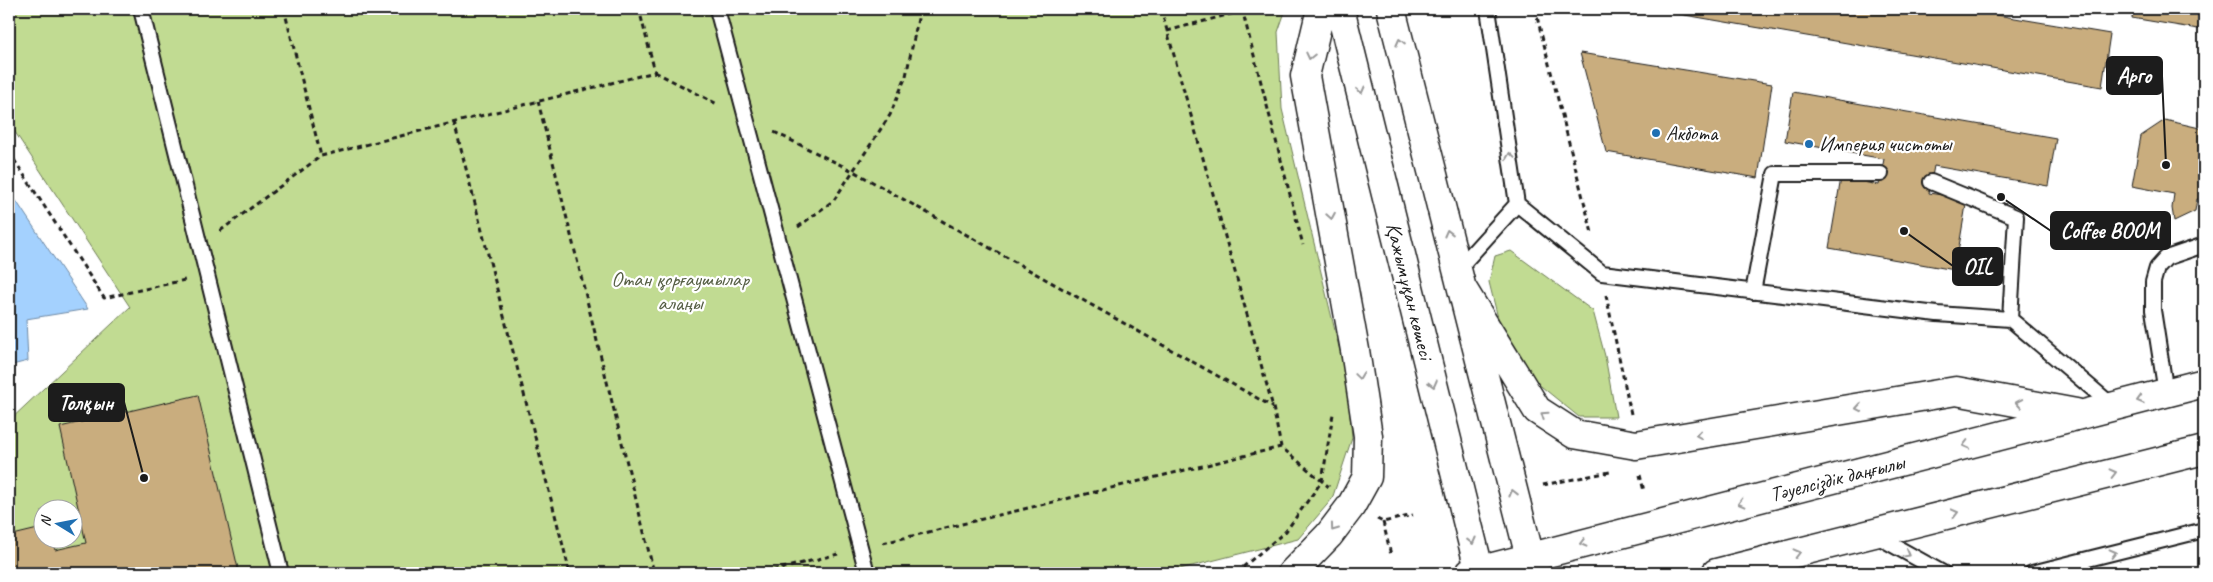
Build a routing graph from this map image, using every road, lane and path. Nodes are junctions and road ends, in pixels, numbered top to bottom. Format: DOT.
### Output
graph roads {
  1 [pos="141,9"];
  2 [pos="284,9"];
  3 [pos="639,9"];
  4 [pos="717,9"];
  5 [pos="920,9"];
  6 [pos="1161,9"];
  7 [pos="1321,9"];
  8 [pos="1340,9"];
  9 [pos="1392,9"];
  10 [pos="1488,9"];
  11 [pos="1242,10"];
  12 [pos="1167,31"];
  13 [pos="655,72"];
  14 [pos="538,101"];
  15 [pos="746,119"];
  16 [pos="454,122"];
  17 [pos="9,152"];
  18 [pos="321,156"];
  19 [pos="853,171"];
  20 [pos="1881,174"];
  21 [pos="1931,182"];
  22 [pos="1517,204"];
  23 [pos="779,241"];
  24 [pos="2204,245"];
  25 [pos="200,246"];
  26 [pos="1304,249"];
  27 [pos="207,275"];
  28 [pos="1459,279"];
  29 [pos="1753,292"];
  30 [pos="2010,319"];
  31 [pos="2204,383"];
  32 [pos="2166,393"];
  33 [pos="1273,407"];
  34 [pos="2114,407"];
  35 [pos="1334,409"];
  36 [pos="2084,415"];
  37 [pos="1281,447"];
  38 [pos="2204,450"];
  39 [pos="1638,468"];
  40 [pos="1611,472"];
  41 [pos="1322,481"];
  42 [pos="1535,487"];
  43 [pos="1644,491"];
  44 [pos="1351,506"];
  45 [pos="1413,515"];
  46 [pos="1384,522"];
  47 [pos="2204,530"];
  48 [pos="1872,534"];
  49 [pos="860,548"];
  50 [pos="1391,555"];
  51 [pos="1531,565"];
  52 [pos="1477,572"];
  53 [pos="281,573"];
  54 [pos="570,573"];
  55 [pos="654,573"];
  56 [pos="764,573"];
  57 [pos="867,573"];
  58 [pos="1236,573"];
  59 [pos="1292,573"];
  60 [pos="1716,573"];
  61 [pos="1943,573"];
  62 [pos="2032,573"];
  1 -- 25 [label="lane"];
  2 -- 18 [label="path"];
  3 -- 13 [label="path"];
  4 -- 15 [label="lane"];
  5 -- 19 [label="path"];
  6 -- 12 [label="path"];
  7 -- 44 [label="main road, one-way"];
  8 -- 52 [label="main road, Қажымұқан көшесі, one-way"];
  28 -- 9 [label="main road, one-way"];
  22 -- 10 [label="lane, one-way"];
  11 -- 12 [label="path"];
  11 -- 26 [label="path"];
  12 -- 33 [label="path"];
  13 -- 14 [label="path"];
  13 -- 15 [label="path"];
  14 -- 16 [label="path"];
  14 -- 55 [label="path"];
  15 -- 19 [label="path"];
  15 -- 23 [label="lane"];
  16 -- 18 [label="path"];
  16 -- 54 [label="path"];
  17 -- 27 [label="path"];
  18 -- 25 [label="path"];
  19 -- 23 [label="path"];
  19 -- 33 [label="path"];
  20 -- 29 [label="lane"];
  21 -- 30 [label="lane"];
  22 -- 28 [label="lane"];
  22 -- 29 [label="lane"];
  23 -- 49 [label="lane"];
  24 -- 32 [label="lane"];
  25 -- 27 [label="lane"];
  27 -- 53 [label="lane"];
  36 -- 28 [label="main road, one-way"];
  51 -- 28 [label="main road, one-way"];
  29 -- 30 [label="lane"];
  30 -- 34 [label="lane"];
  31 -- 32 [label="main road, Тәуелсіздік даңғылы"];
  32 -- 34 [label="main road, Тәуелсіздік даңғылы, one-way"];
  33 -- 37 [label="path"];
  34 -- 36 [label="main road, Тәуелсіздік даңғылы"];
  35 -- 41 [label="path"];
  36 -- 51 [label="main road, Тәуелсіздік даңғылы, one-way"];
  37 -- 41 [label="path"];
  37 -- 49 [label="path"];
  48 -- 38 [label="main road, one-way"];
  39 -- 43 [label="path"];
  40 -- 42 [label="path"];
  41 -- 44 [label="path"];
  41 -- 58 [label="path"];
  44 -- 46 [label="path"];
  44 -- 59 [label="main road, one-way"];
  45 -- 46 [label="path"];
  46 -- 50 [label="path"];
  62 -- 47 [label="lane, one-way"];
  60 -- 48 [label="main road, one-way"];
  48 -- 61 [label="lane, one-way"];
  49 -- 56 [label="path"];
  49 -- 57 [label="lane"];
  51 -- 52 [label="main road, Тәуелсіздік даңғылы"];
}
